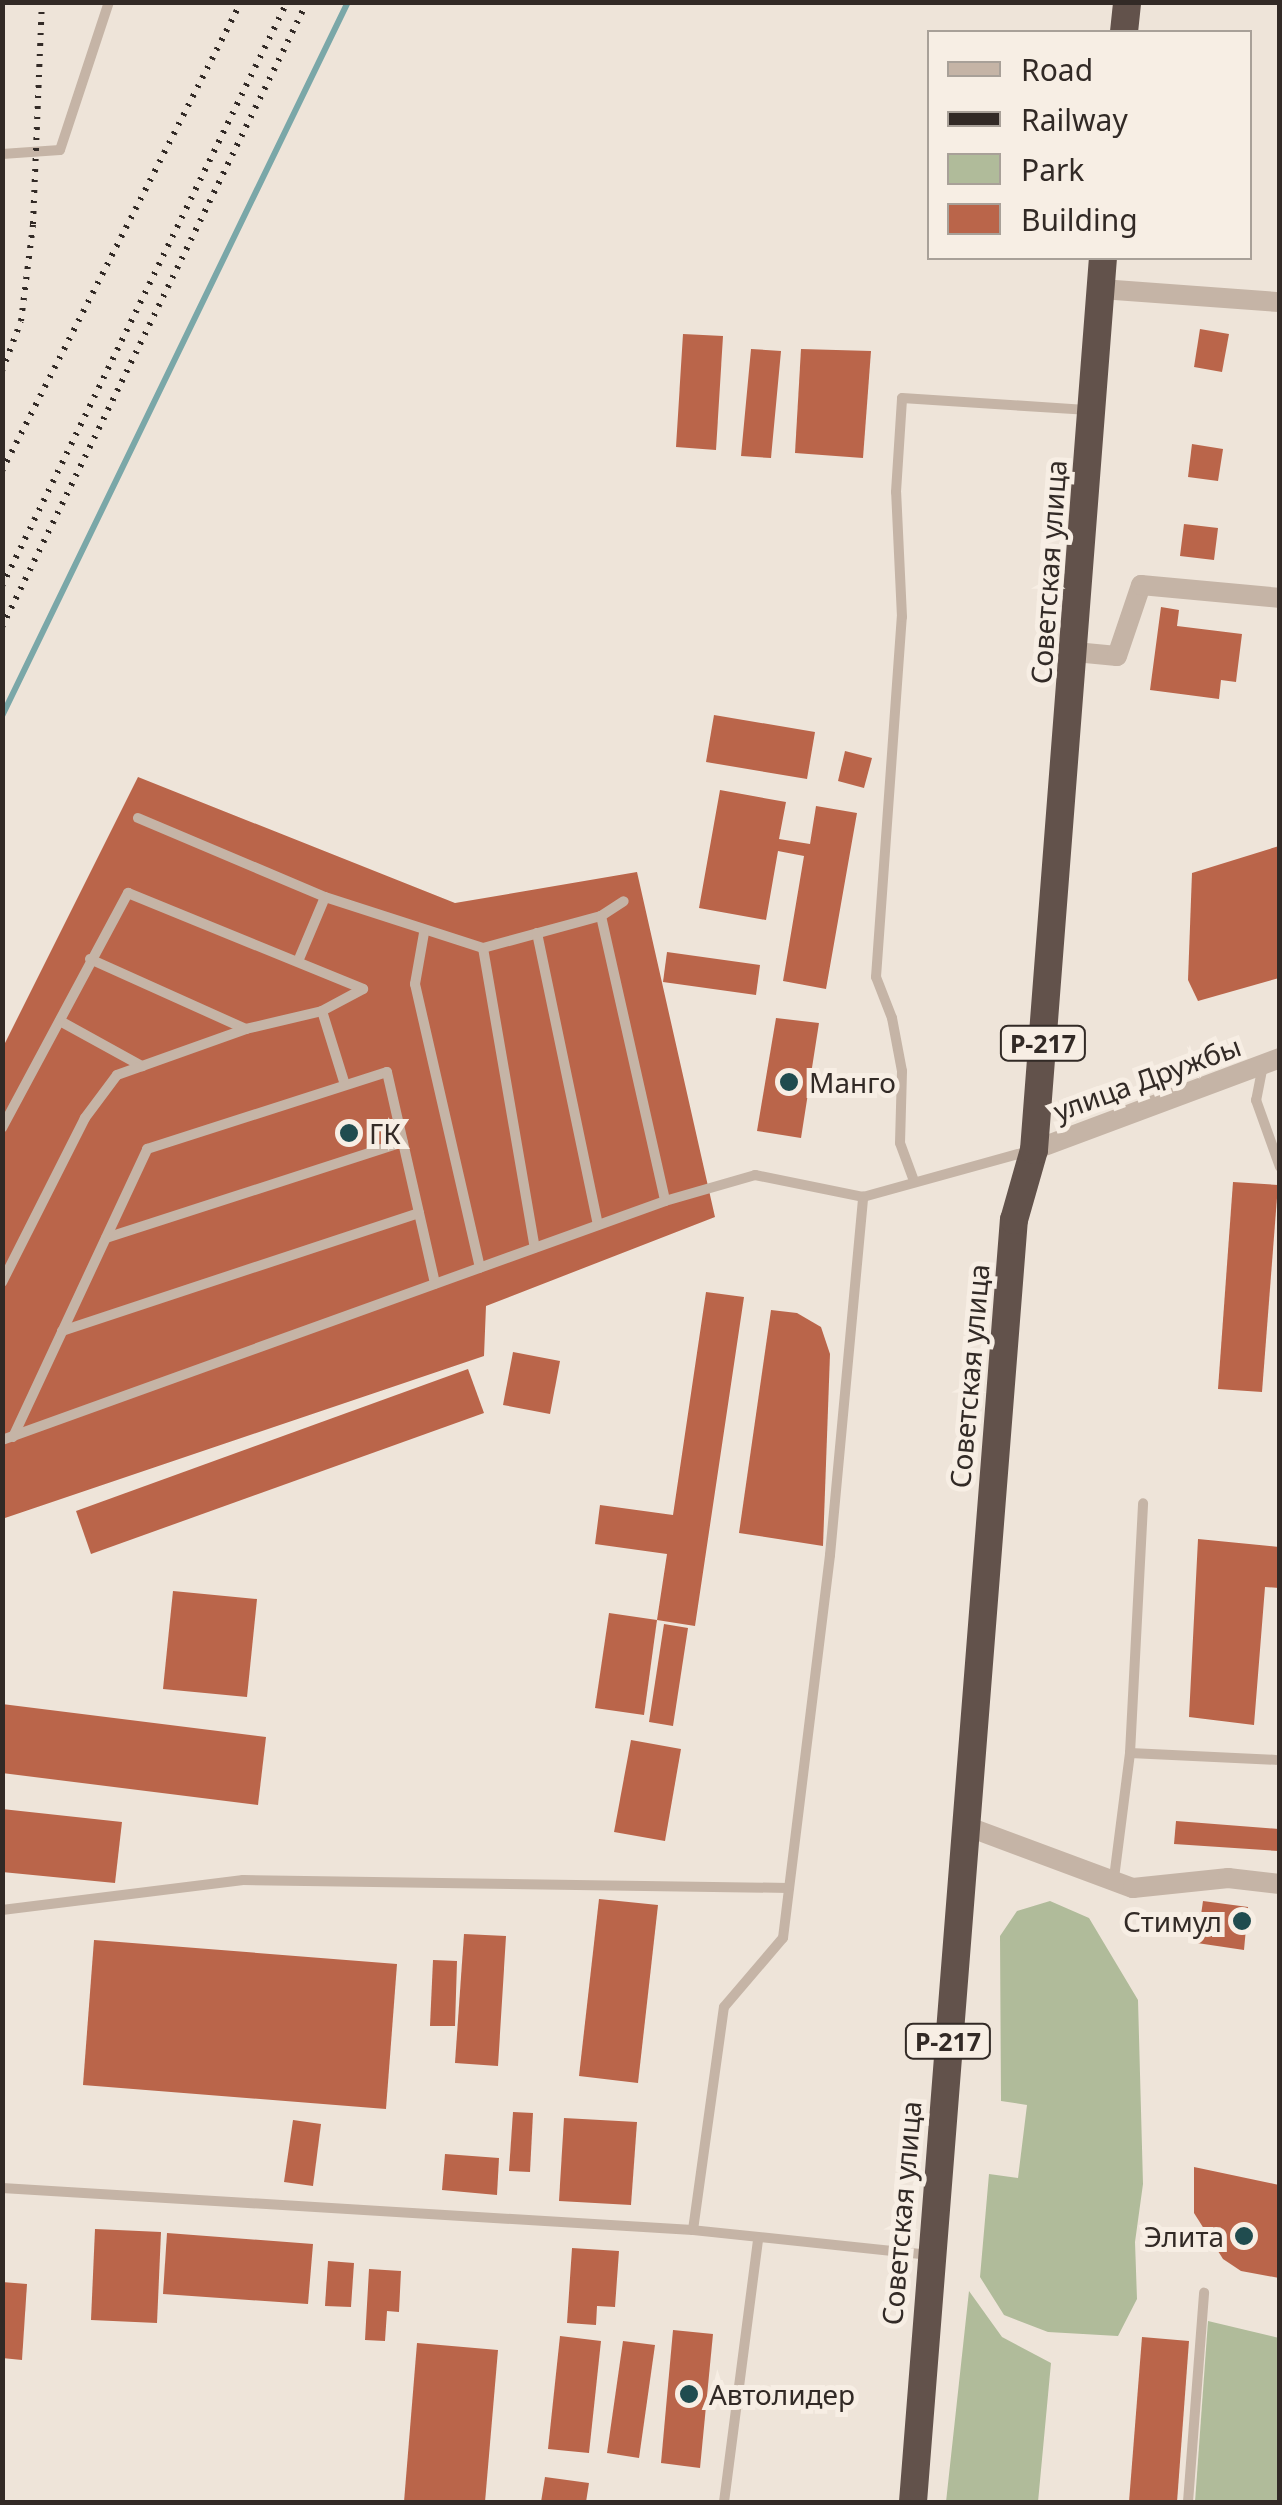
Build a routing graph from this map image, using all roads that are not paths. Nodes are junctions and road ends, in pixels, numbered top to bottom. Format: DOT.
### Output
graph roads {
  1 [pos="108,2"];
  2 [pos="1126,2"];
  3 [pos="1124,30"];
  4 [pos="2,154"];
  5 [pos="1103,260"];
  6 [pos="1100,289"];
  7 [pos="1280,302"];
  8 [pos="1092,410"];
  9 [pos="1280,598"];
  10 [pos="1075,652"];
  11 [pos="138,818"];
  12 [pos="324,897"];
  13 [pos="624,902"];
  14 [pos="601,916"];
  15 [pos="424,933"];
  16 [pos="538,933"];
  17 [pos="484,948"];
  18 [pos="90,959"];
  19 [pos="299,959"];
  20 [pos="322,1011"];
  21 [pos="60,1021"];
  22 [pos="246,1029"];
  23 [pos="1271,1061"];
  24 [pos="142,1066"];
  25 [pos="345,1085"];
  26 [pos="2,1128"];
  27 [pos="403,1142"];
  28 [pos="1269,1148"];
  29 [pos="1034,1150"];
  30 [pos="1280,1158"];
  31 [pos="1280,1167"];
  32 [pos="914,1181"];
  33 [pos="863,1197"];
  34 [pos="665,1200"];
  35 [pos="418,1213"];
  36 [pos="598,1225"];
  37 [pos="106,1238"];
  38 [pos="535,1248"];
  39 [pos="480,1268"];
  40 [pos="2,1282"];
  41 [pos="434,1284"];
  42 [pos="62,1332"];
  43 [pos="8,1439"];
  44 [pos="1143,1503"];
  45 [pos="1130,1752"];
  46 [pos="1276,1760"];
  47 [pos="966,1826"];
  48 [pos="1114,1878"];
  49 [pos="1280,1884"];
  50 [pos="789,1888"];
  51 [pos="2,1910"];
  52 [pos="2,2188"];
  53 [pos="692,2230"];
  54 [pos="758,2240"];
  55 [pos="930,2255"];
  56 [pos="1204,2293"];
  57 [pos="724,2502"];
  58 [pos="913,2502"];
  59 [pos="1188,2502"];
  1 -- 4 [label="lane"];
  2 -- 3 [label="highway"];
  5 -- 6 [label="highway, Советская улица / Р-217"];
  6 -- 7 [label="street"];
  6 -- 8 [label="highway, Советская улица / Р-217"];
  8 -- 10 [label="highway, Советская улица / Р-217"];
  8 -- 32 [label="lane"];
  9 -- 10 [label="street"];
  10 -- 29 [label="highway, Советская улица / Р-217"];
  11 -- 12 [label="lane"];
  12 -- 15 [label="lane"];
  12 -- 19 [label="lane"];
  13 -- 14 [label="lane"];
  14 -- 16 [label="lane"];
  14 -- 34 [label="lane"];
  15 -- 17 [label="lane"];
  15 -- 39 [label="lane"];
  16 -- 17 [label="lane"];
  16 -- 36 [label="lane"];
  17 -- 38 [label="lane"];
  18 -- 19 [label="lane"];
  18 -- 21 [label="lane"];
  18 -- 22 [label="lane"];
  19 -- 20 [label="lane"];
  20 -- 22 [label="lane"];
  20 -- 25 [label="lane"];
  21 -- 24 [label="lane"];
  21 -- 26 [label="lane"];
  22 -- 24 [label="lane"];
  23 -- 28 [label="lane"];
  23 -- 29 [label="street, улица Дружбы"];
  24 -- 40 [label="lane"];
  25 -- 27 [label="lane"];
  25 -- 37 [label="lane"];
  27 -- 35 [label="lane"];
  27 -- 37 [label="lane"];
  28 -- 30 [label="lane"];
  28 -- 31 [label="lane"];
  29 -- 32 [label="lane"];
  29 -- 47 [label="highway, Советская улица / Р-217"];
  32 -- 33 [label="lane"];
  33 -- 34 [label="lane"];
  33 -- 50 [label="lane"];
  34 -- 36 [label="lane"];
  35 -- 41 [label="lane"];
  35 -- 42 [label="lane"];
  36 -- 38 [label="lane"];
  37 -- 42 [label="lane"];
  38 -- 39 [label="lane"];
  39 -- 41 [label="lane"];
  41 -- 43 [label="lane"];
  42 -- 43 [label="lane"];
  44 -- 45 [label="lane"];
  45 -- 46 [label="lane"];
  45 -- 48 [label="lane"];
  47 -- 48 [label="street"];
  47 -- 55 [label="highway, Советская улица / Р-217"];
  48 -- 49 [label="street"];
  50 -- 51 [label="lane"];
  50 -- 53 [label="lane"];
  52 -- 53 [label="lane"];
  53 -- 54 [label="lane"];
  54 -- 55 [label="lane"];
  54 -- 57 [label="lane"];
  55 -- 58 [label="highway, Советская улица / Р-217"];
  56 -- 59 [label="lane"];
}
